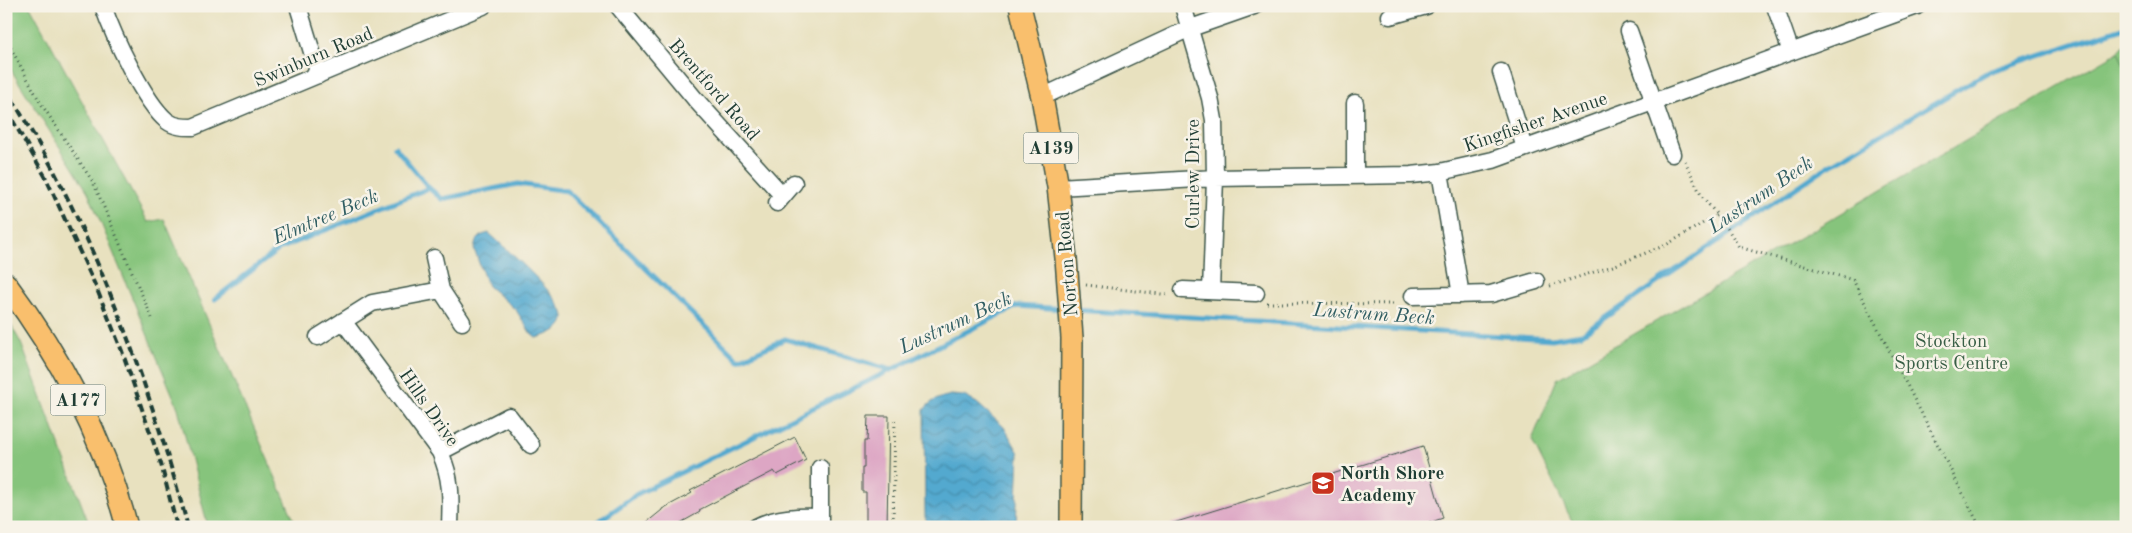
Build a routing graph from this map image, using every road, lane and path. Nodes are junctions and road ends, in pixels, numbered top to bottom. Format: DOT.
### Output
graph roads {
  1 [pos="103,6"];
  2 [pos="298,6"];
  3 [pos="483,6"];
  4 [pos="618,6"];
  5 [pos="1020,6"];
  6 [pos="1183,6"];
  7 [pos="1254,6"];
  8 [pos="1426,6"];
  9 [pos="1776,6"];
  10 [pos="1917,6"];
  11 [pos="446,13"];
  12 [pos="1390,16"];
  13 [pos="1188,30"];
  14 [pos="1629,31"];
  15 [pos="6,39"];
  16 [pos="1791,52"];
  17 [pos="1501,72"];
  18 [pos="319,76"];
  19 [pos="1042,97"];
  20 [pos="1654,101"];
  21 [pos="1355,103"];
  22 [pos="1525,148"];
  23 [pos="1672,154"];
  24 [pos="1440,172"];
  25 [pos="1355,176"];
  26 [pos="1215,178"];
  27 [pos="794,183"];
  28 [pos="1058,187"];
  29 [pos="1717,215"];
  30 [pos="434,258"];
  31 [pos="6,284"];
  32 [pos="1542,284"];
  33 [pos="441,290"];
  34 [pos="1183,290"];
  35 [pos="1211,291"];
  36 [pos="1256,293"];
  37 [pos="1461,295"];
  38 [pos="1412,296"];
  39 [pos="152,318"];
  40 [pos="343,321"];
  41 [pos="462,322"];
  42 [pos="318,337"];
  43 [pos="895,416"];
  44 [pos="531,445"];
  45 [pos="440,452"];
  46 [pos="820,468"];
  47 [pos="820,522"];
  48 [pos="127,527"];
  49 [pos="450,527"];
  50 [pos="756,527"];
  51 [pos="893,527"];
  52 [pos="1071,527"];
  53 [pos="1980,527"];
  1 -- 18 [label="street, Swinburn Road"];
  2 -- 18 [label="street"];
  3 -- 11 [label="street, Swinburn Road"];
  4 -- 27 [label="street, Brentford Road"];
  5 -- 19 [label="main road, Norton Road / A139"];
  6 -- 13 [label="street, Curlew Drive"];
  7 -- 13 [label="street"];
  8 -- 12 [label="street"];
  9 -- 16 [label="street"];
  10 -- 16 [label="street, Kingfisher Avenue"];
  11 -- 18 [label="street, Swinburn Road"];
  13 -- 19 [label="street"];
  13 -- 26 [label="street, Curlew Drive"];
  14 -- 20 [label="street"];
  15 -- 39 [label="path"];
  16 -- 20 [label="street, Kingfisher Avenue"];
  17 -- 22 [label="street"];
  19 -- 28 [label="main road, Norton Road / A139"];
  20 -- 22 [label="street, Kingfisher Avenue"];
  20 -- 23 [label="street"];
  21 -- 25 [label="street"];
  22 -- 24 [label="street, Kingfisher Avenue"];
  23 -- 29 [label="path"];
  24 -- 25 [label="street, Kingfisher Avenue"];
  24 -- 37 [label="street"];
  25 -- 26 [label="street, Kingfisher Avenue"];
  26 -- 28 [label="street, Kingfisher Avenue"];
  26 -- 35 [label="street, Curlew Drive"];
  28 -- 52 [label="main road, Norton Road / A139"];
  29 -- 32 [label="path"];
  29 -- 53 [label="path"];
  30 -- 33 [label="street"];
  31 -- 48 [label="main road, A177"];
  32 -- 37 [label="street"];
  33 -- 40 [label="street"];
  33 -- 41 [label="street"];
  34 -- 35 [label="street"];
  35 -- 36 [label="street"];
  37 -- 38 [label="street"];
  40 -- 42 [label="street"];
  40 -- 45 [label="street, Hills Drive"];
  43 -- 51 [label="path"];
  44 -- 45 [label="street"];
  45 -- 49 [label="street, Hills Drive"];
  46 -- 47 [label="street"];
  47 -- 50 [label="street"];
}
